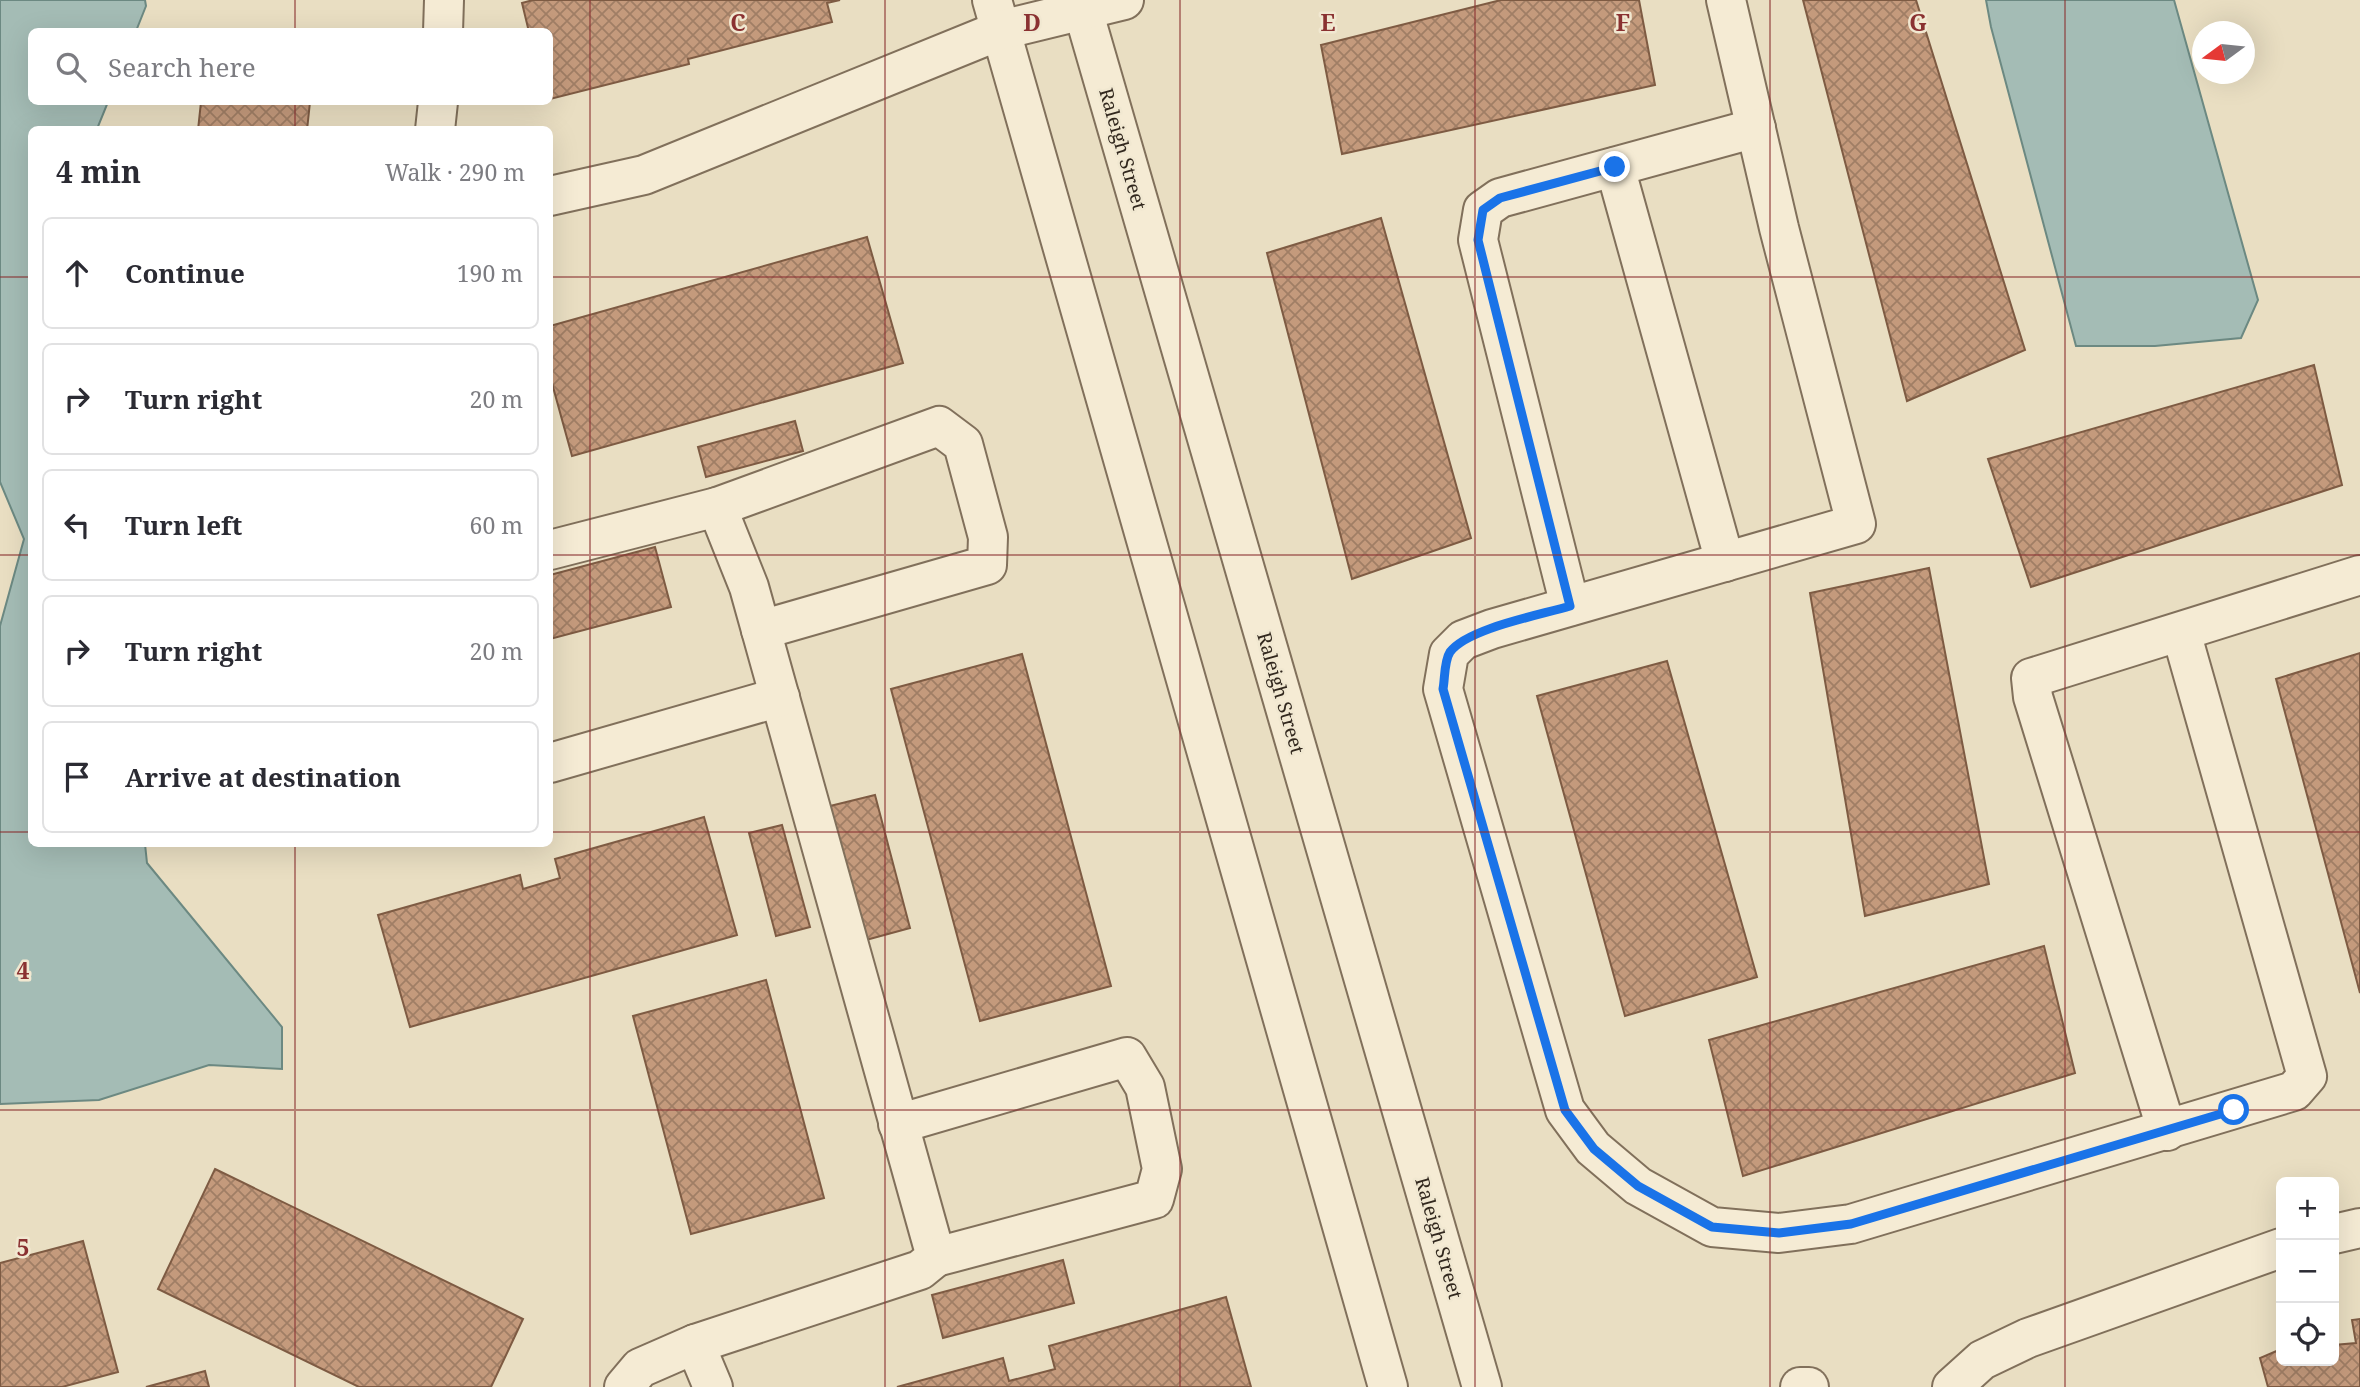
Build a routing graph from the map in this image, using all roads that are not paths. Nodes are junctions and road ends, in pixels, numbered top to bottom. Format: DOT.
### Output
graph roads {
  1 [pos="444,0"];
  2 [pos="1124,0"];
  3 [pos="1726,0"];
  4 [pos="1082,5"];
  5 [pos="996,15"];
  6 [pos="443,28"];
  7 [pos="438,105"];
  8 [pos="435,126"];
  9 [pos="1756,128"];
  10 [pos="1615,167"];
  11 [pos="553,195"];
  12 [pos="717,507"];
  13 [pos="553,549"];
  14 [pos="1725,562"];
  15 [pos="2360,575"];
  16 [pos="1570,606"];
  17 [pos="761,630"];
  18 [pos="2181,632"];
  19 [pos="780,697"];
  20 [pos="553,761"];
  21 [pos="898,1124"];
  22 [pos="2167,1131"];
  23 [pos="2360,1228"];
  24 [pos="2339,1233"];
  25 [pos="2276,1250"];
  26 [pos="936,1257"];
  27 [pos="695,1344"];
  28 [pos="638,1381"];
  29 [pos="713,1387"];
  30 [pos="1388,1387"];
  31 [pos="1482,1387"];
  32 [pos="1800,1387"];
  33 [pos="1809,1387"];
  34 [pos="1952,1387"];
  1 -- 6 [label="street"];
  2 -- 4 [label="street"];
  3 -- 9 [label="street"];
  4 -- 5 [label="street"];
  4 -- 31 [label="street, Raleigh Street"];
  5 -- 11 [label="street"];
  5 -- 30 [label="street"];
  7 -- 8 [label="street"];
  9 -- 10 [label="street"];
  9 -- 14 [label="street"];
  10 -- 14 [label="street"];
  10 -- 16 [label="street"];
  12 -- 13 [label="street"];
  12 -- 17 [label="street"];
  12 -- 17 [label="street"];
  14 -- 16 [label="street"];
  15 -- 18 [label="street"];
  16 -- 22 [label="street"];
  17 -- 19 [label="street"];
  18 -- 22 [label="street"];
  18 -- 22 [label="street"];
  19 -- 20 [label="street"];
  19 -- 21 [label="street"];
  21 -- 26 [label="street"];
  21 -- 26 [label="street"];
  23 -- 24 [label="street"];
  25 -- 34 [label="street"];
  26 -- 27 [label="street"];
  27 -- 28 [label="street"];
  27 -- 29 [label="street"];
  32 -- 33 [label="street"];
}
